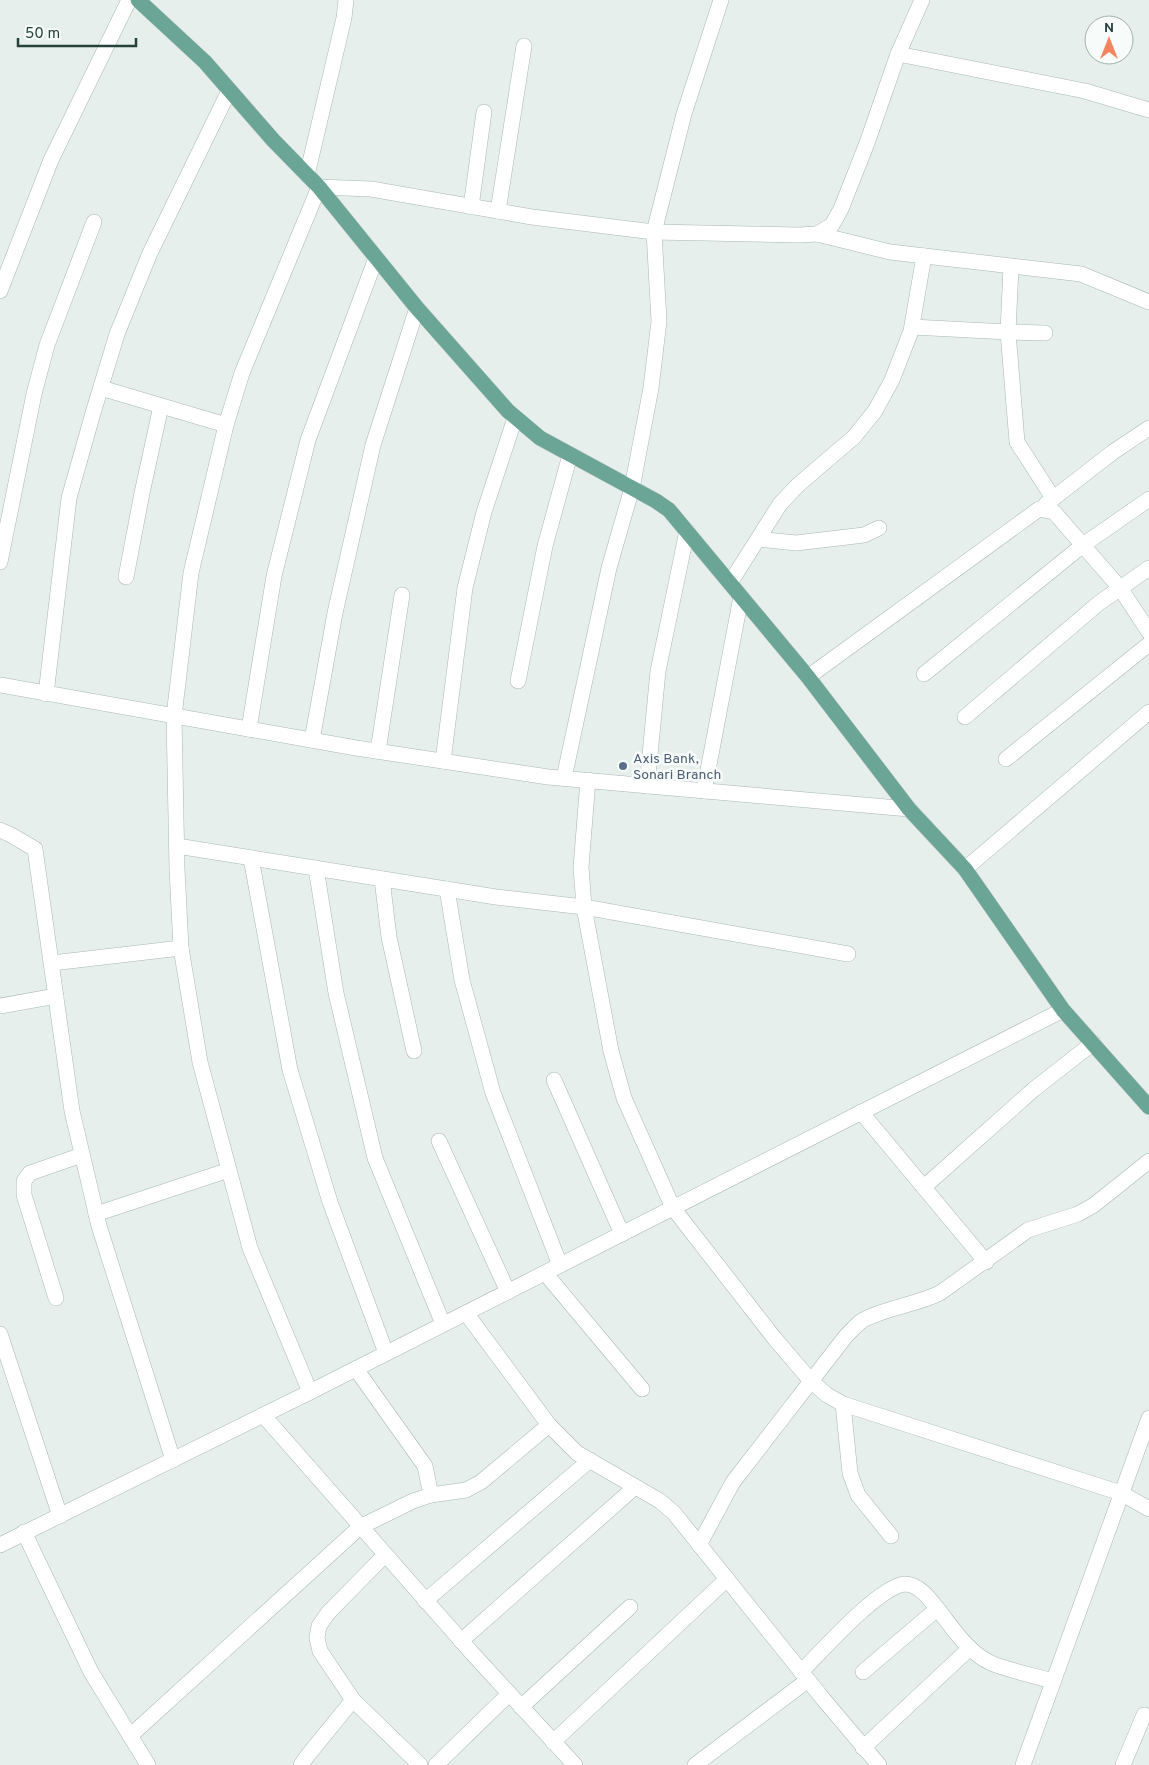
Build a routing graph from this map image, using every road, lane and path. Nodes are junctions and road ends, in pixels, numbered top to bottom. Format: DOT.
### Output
graph roads {
  1 [pos="129,0"];
  2 [pos="138,0"];
  3 [pos="346,0"];
  4 [pos="721,0"];
  5 [pos="922,0"];
  6 [pos="524,46"];
  7 [pos="898,54"];
  8 [pos="229,91"];
  9 [pos="1149,110"];
  10 [pos="484,112"];
  11 [pos="307,175"];
  12 [pos="319,187"];
  13 [pos="471,207"];
  14 [pos="498,211"];
  15 [pos="94,222"];
  16 [pos="654,232"];
  17 [pos="817,234"];
  18 [pos="924,256"];
  19 [pos="376,258"];
  20 [pos="1011,267"];
  21 [pos="0,291"];
  22 [pos="1149,302"];
  23 [pos="417,308"];
  24 [pos="912,327"];
  25 [pos="1008,332"];
  26 [pos="1045,333"];
  27 [pos="101,388"];
  28 [pos="161,406"];
  29 [pos="515,418"];
  30 [pos="226,425"];
  31 [pos="1149,428"];
  32 [pos="570,455"];
  33 [pos="632,488"];
  34 [pos="1053,498"];
  35 [pos="1149,499"];
  36 [pos="1038,509"];
  37 [pos="879,528"];
  38 [pos="687,532"];
  39 [pos="758,539"];
  40 [pos="1083,545"];
  41 [pos="0,562"];
  42 [pos="1149,568"];
  43 [pos="126,577"];
  44 [pos="730,583"];
  45 [pos="1120,588"];
  46 [pos="402,595"];
  47 [pos="742,597"];
  48 [pos="1149,632"];
  49 [pos="1149,644"];
  50 [pos="924,674"];
  51 [pos="808,677"];
  52 [pos="518,681"];
  53 [pos="0,685"];
  54 [pos="46,694"];
  55 [pos="1149,712"];
  56 [pos="174,716"];
  57 [pos="965,717"];
  58 [pos="249,729"];
  59 [pos="312,740"];
  60 [pos="378,751"];
  61 [pos="1006,759"];
  62 [pos="443,761"];
  63 [pos="564,778"];
  64 [pos="588,780"];
  65 [pos="647,786"];
  66 [pos="704,791"];
  67 [pos="909,809"];
  68 [pos="0,830"];
  69 [pos="177,846"];
  70 [pos="252,858"];
  71 [pos="316,868"];
  72 [pos="965,870"];
  73 [pos="382,879"];
  74 [pos="447,889"];
  75 [pos="584,907"];
  76 [pos="181,948"];
  77 [pos="848,954"];
  78 [pos="52,964"];
  79 [pos="56,996"];
  80 [pos="0,1006"];
  81 [pos="1063,1010"];
  82 [pos="1093,1043"];
  83 [pos="414,1051"];
  84 [pos="554,1080"];
  85 [pos="1149,1107"];
  86 [pos="861,1112"];
  87 [pos="439,1141"];
  88 [pos="82,1155"];
  89 [pos="1149,1161"];
  90 [pos="229,1170"];
  91 [pos="924,1187"];
  92 [pos="674,1208"];
  93 [pos="96,1214"];
  94 [pos="622,1234"];
  95 [pos="986,1262"];
  96 [pos="560,1265"];
  97 [pos="545,1273"];
  98 [pos="508,1292"];
  99 [pos="56,1298"];
  100 [pos="466,1313"];
  101 [pos="443,1324"];
  102 [pos="0,1334"];
  103 [pos="386,1353"];
  104 [pos="356,1369"];
  105 [pos="811,1381"];
  106 [pos="642,1389"];
  107 [pos="310,1392"];
  108 [pos="843,1404"];
  109 [pos="263,1415"];
  110 [pos="1149,1418"];
  111 [pos="548,1425"];
  112 [pos="173,1460"];
  113 [pos="590,1460"];
  114 [pos="635,1487"];
  115 [pos="1121,1493"];
  116 [pos="431,1495"];
  117 [pos="1149,1509"];
  118 [pos="60,1516"];
  119 [pos="360,1527"];
  120 [pos="24,1532"];
  121 [pos="891,1536"];
  122 [pos="0,1545"];
  123 [pos="699,1545"];
  124 [pos="385,1555"];
  125 [pos="727,1579"];
  126 [pos="425,1601"];
  127 [pos="630,1607"];
  128 [pos="937,1609"];
  129 [pos="461,1641"];
  130 [pos="970,1648"];
  131 [pos="862,1672"];
  132 [pos="805,1676"];
  133 [pos="1053,1681"];
  134 [pos="509,1694"];
  135 [pos="353,1700"];
  136 [pos="521,1707"];
  137 [pos="1144,1715"];
  138 [pos="130,1736"];
  139 [pos="553,1742"];
  140 [pos="863,1748"];
  141 [pos="148,1765"];
  142 [pos="301,1765"];
  143 [pos="420,1765"];
  144 [pos="436,1765"];
  145 [pos="574,1765"];
  146 [pos="695,1765"];
  147 [pos="879,1765"];
  148 [pos="1023,1765"];
  149 [pos="1123,1765"];
  1 -- 21 [label="street"];
  2 -- 8 [label="main road"];
  3 -- 11 [label="street"];
  4 -- 16 [label="street"];
  5 -- 7 [label="street"];
  6 -- 14 [label="street"];
  7 -- 9 [label="street"];
  7 -- 17 [label="street"];
  8 -- 11 [label="main road"];
  8 -- 27 [label="street"];
  10 -- 13 [label="street"];
  11 -- 12 [label="main road"];
  12 -- 13 [label="street"];
  12 -- 19 [label="main road"];
  12 -- 30 [label="street"];
  13 -- 14 [label="street"];
  14 -- 16 [label="street"];
  15 -- 41 [label="street"];
  16 -- 17 [label="street"];
  16 -- 33 [label="street"];
  17 -- 18 [label="street"];
  18 -- 20 [label="street"];
  18 -- 24 [label="street"];
  19 -- 23 [label="main road"];
  19 -- 58 [label="street"];
  20 -- 22 [label="street"];
  20 -- 25 [label="street"];
  23 -- 29 [label="main road"];
  23 -- 59 [label="street"];
  24 -- 25 [label="street"];
  24 -- 39 [label="street"];
  25 -- 26 [label="street"];
  25 -- 34 [label="street"];
  27 -- 28 [label="street"];
  27 -- 54 [label="street"];
  28 -- 30 [label="street"];
  28 -- 43 [label="street"];
  29 -- 32 [label="main road"];
  29 -- 62 [label="street"];
  30 -- 56 [label="street"];
  31 -- 34 [label="street"];
  32 -- 33 [label="main road"];
  32 -- 52 [label="street"];
  33 -- 38 [label="main road"];
  33 -- 63 [label="street"];
  34 -- 36 [label="street"];
  35 -- 40 [label="street"];
  36 -- 40 [label="street"];
  36 -- 51 [label="street"];
  37 -- 39 [label="street"];
  38 -- 44 [label="main road"];
  38 -- 65 [label="street"];
  39 -- 44 [label="street"];
  40 -- 45 [label="street"];
  40 -- 50 [label="street"];
  42 -- 45 [label="street"];
  44 -- 47 [label="main road"];
  45 -- 48 [label="street"];
  45 -- 57 [label="street"];
  46 -- 60 [label="street"];
  47 -- 51 [label="main road"];
  47 -- 66 [label="street"];
  49 -- 61 [label="street"];
  51 -- 67 [label="main road"];
  53 -- 54 [label="street"];
  54 -- 56 [label="street"];
  55 -- 72 [label="street"];
  56 -- 58 [label="street"];
  56 -- 69 [label="street"];
  58 -- 59 [label="street"];
  59 -- 60 [label="street"];
  60 -- 62 [label="street"];
  62 -- 63 [label="street"];
  63 -- 64 [label="street"];
  64 -- 65 [label="street"];
  64 -- 75 [label="street"];
  65 -- 66 [label="street"];
  66 -- 67 [label="street"];
  67 -- 72 [label="main road"];
  68 -- 78 [label="street"];
  69 -- 70 [label="street"];
  69 -- 76 [label="street"];
  70 -- 71 [label="street"];
  70 -- 103 [label="street"];
  71 -- 73 [label="street"];
  71 -- 101 [label="street"];
  72 -- 81 [label="main road"];
  73 -- 74 [label="street"];
  73 -- 83 [label="street"];
  74 -- 75 [label="street"];
  74 -- 96 [label="street"];
  75 -- 77 [label="street"];
  75 -- 92 [label="street"];
  76 -- 78 [label="street"];
  76 -- 90 [label="street"];
  78 -- 79 [label="street"];
  79 -- 80 [label="street"];
  79 -- 88 [label="street"];
  81 -- 82 [label="main road"];
  81 -- 86 [label="street"];
  82 -- 85 [label="main road"];
  82 -- 91 [label="street"];
  84 -- 94 [label="street"];
  86 -- 91 [label="street"];
  86 -- 92 [label="street"];
  87 -- 98 [label="street"];
  88 -- 93 [label="street"];
  88 -- 99 [label="street"];
  89 -- 95 [label="street"];
  90 -- 93 [label="street"];
  90 -- 107 [label="street"];
  91 -- 95 [label="street"];
  92 -- 94 [label="street"];
  92 -- 105 [label="street"];
  93 -- 112 [label="street"];
  94 -- 96 [label="street"];
  95 -- 105 [label="street"];
  96 -- 97 [label="street"];
  97 -- 98 [label="street"];
  97 -- 106 [label="street"];
  98 -- 100 [label="street"];
  100 -- 101 [label="street"];
  100 -- 111 [label="street"];
  101 -- 103 [label="street"];
  102 -- 118 [label="street"];
  103 -- 104 [label="street"];
  104 -- 107 [label="street"];
  104 -- 116 [label="street"];
  105 -- 108 [label="street"];
  105 -- 123 [label="street"];
  107 -- 109 [label="street"];
  108 -- 115 [label="street"];
  108 -- 121 [label="street"];
  109 -- 112 [label="street"];
  109 -- 119 [label="street"];
  110 -- 115 [label="street"];
  111 -- 113 [label="street"];
  111 -- 116 [label="street"];
  112 -- 118 [label="street"];
  113 -- 114 [label="street"];
  113 -- 126 [label="street"];
  114 -- 123 [label="street"];
  114 -- 129 [label="street"];
  115 -- 117 [label="street"];
  115 -- 133 [label="street"];
  116 -- 119 [label="street"];
  118 -- 120 [label="street"];
  119 -- 124 [label="street"];
  119 -- 138 [label="street"];
  120 -- 122 [label="street"];
  120 -- 138 [label="street"];
  123 -- 125 [label="street"];
  124 -- 126 [label="street"];
  124 -- 135 [label="street"];
  125 -- 132 [label="street"];
  125 -- 139 [label="street"];
  126 -- 129 [label="street"];
  127 -- 136 [label="street"];
  128 -- 130 [label="street"];
  128 -- 131 [label="street"];
  128 -- 132 [label="street"];
  129 -- 134 [label="street"];
  130 -- 133 [label="street"];
  130 -- 140 [label="street"];
  132 -- 140 [label="street"];
  132 -- 146 [label="street"];
  133 -- 148 [label="street"];
  134 -- 136 [label="street"];
  134 -- 144 [label="street"];
  135 -- 142 [label="street"];
  135 -- 143 [label="street"];
  136 -- 139 [label="street"];
  137 -- 149 [label="street"];
  138 -- 141 [label="street"];
  139 -- 145 [label="street"];
  140 -- 147 [label="street"];
}
